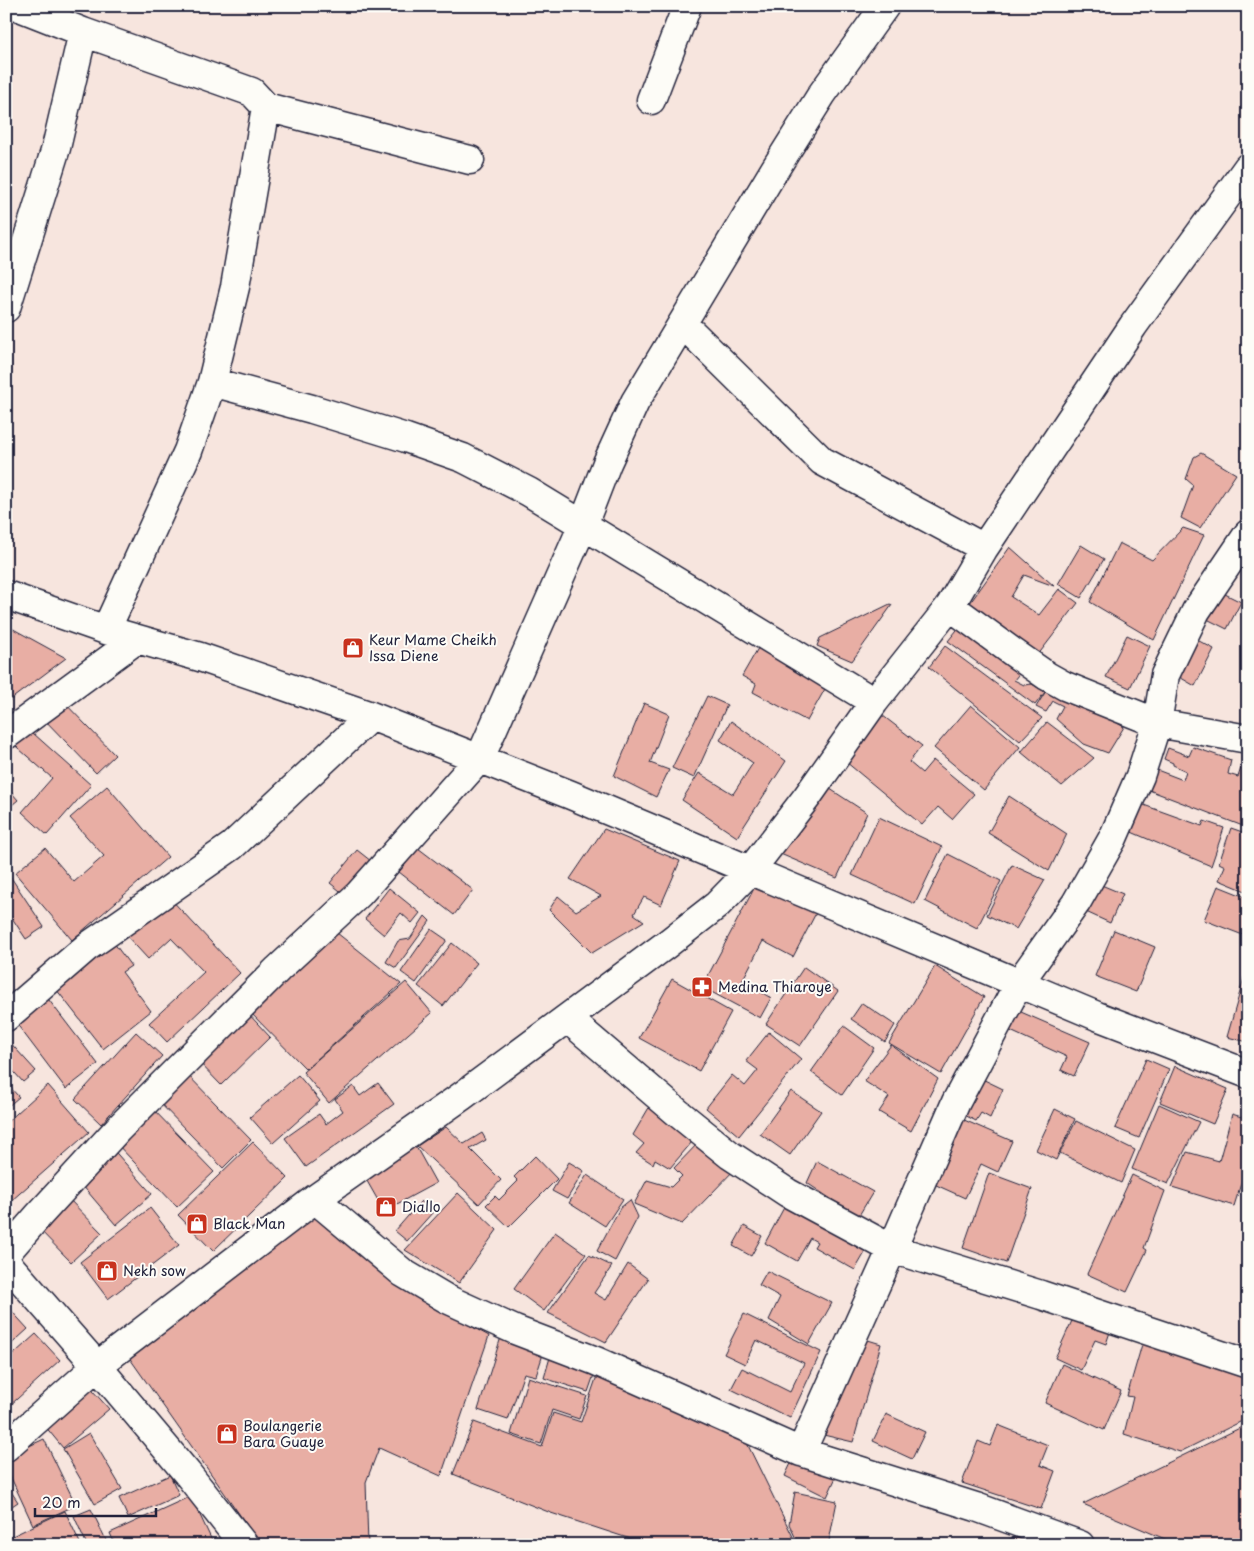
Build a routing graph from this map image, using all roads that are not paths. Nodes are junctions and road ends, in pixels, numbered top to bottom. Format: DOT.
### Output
graph roads {
  1 [pos="17,6"];
  2 [pos="687,6"];
  3 [pos="885,6"];
  4 [pos="83,32"];
  5 [pos="651,100"];
  6 [pos="266,107"];
  7 [pos="470,160"];
  8 [pos="1248,167"];
  9 [pos="6,308"];
  10 [pos="683,324"];
  11 [pos="212,382"];
  12 [pos="583,525"];
  13 [pos="1248,534"];
  14 [pos="984,548"];
  15 [pos="6,595"];
  16 [pos="950,606"];
  17 [pos="106,630"];
  18 [pos="137,639"];
  19 [pos="874,702"];
  20 [pos="372,716"];
  21 [pos="1157,723"];
  22 [pos="6,735"];
  23 [pos="1248,739"];
  24 [pos="480,758"];
  25 [pos="750,871"];
  26 [pos="1020,983"];
  27 [pos="6,1017"];
  28 [pos="568,1019"];
  29 [pos="1248,1074"];
  30 [pos="315,1198"];
  31 [pos="892,1249"];
  32 [pos="6,1253"];
  33 [pos="6,1262"];
  34 [pos="1248,1364"];
  35 [pos="97,1366"];
  36 [pos="6,1447"];
  37 [pos="801,1452"];
  38 [pos="244,1545"];
  39 [pos="1080,1545"];
  1 -- 4 [label="street"];
  2 -- 5 [label="street"];
  3 -- 10 [label="street"];
  4 -- 6 [label="street"];
  4 -- 9 [label="street"];
  6 -- 7 [label="street"];
  6 -- 11 [label="street"];
  8 -- 14 [label="street"];
  10 -- 12 [label="street"];
  10 -- 14 [label="street"];
  11 -- 12 [label="street"];
  11 -- 17 [label="street"];
  12 -- 19 [label="street"];
  12 -- 24 [label="street"];
  13 -- 21 [label="street"];
  14 -- 16 [label="street"];
  15 -- 17 [label="street"];
  16 -- 19 [label="street"];
  16 -- 21 [label="street"];
  17 -- 18 [label="street"];
  18 -- 20 [label="street"];
  18 -- 22 [label="street"];
  19 -- 25 [label="street"];
  20 -- 24 [label="street"];
  20 -- 27 [label="street"];
  21 -- 23 [label="street"];
  21 -- 26 [label="street"];
  24 -- 25 [label="street"];
  24 -- 32 [label="street"];
  25 -- 26 [label="street"];
  25 -- 28 [label="street"];
  26 -- 29 [label="street"];
  26 -- 31 [label="street"];
  28 -- 30 [label="street"];
  28 -- 31 [label="street"];
  30 -- 35 [label="street"];
  30 -- 37 [label="street"];
  31 -- 34 [label="street"];
  31 -- 37 [label="street"];
  33 -- 35 [label="street"];
  35 -- 36 [label="street"];
  35 -- 38 [label="street"];
  37 -- 39 [label="street"];
}
